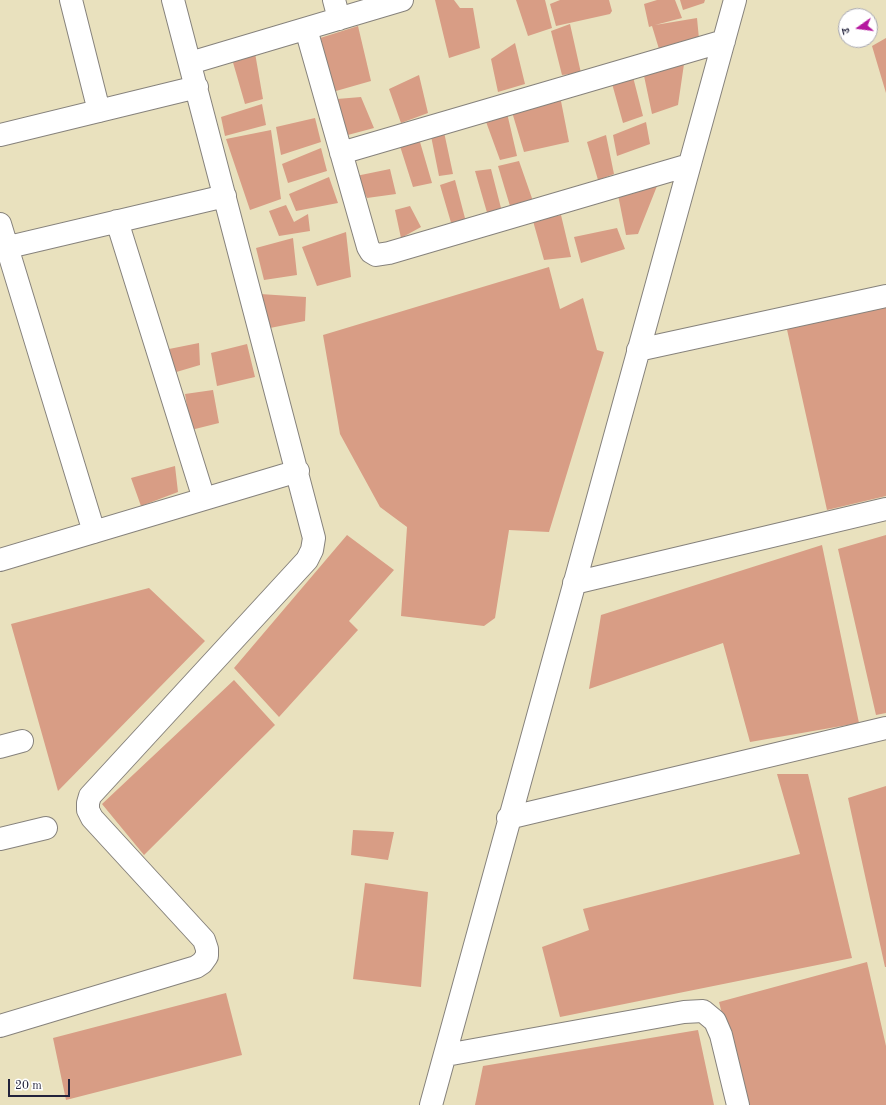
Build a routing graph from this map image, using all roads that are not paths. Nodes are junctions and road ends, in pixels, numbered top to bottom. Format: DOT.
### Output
graph roads {
  1 [pos="71,0"];
  2 [pos="173,0"];
  3 [pos="402,0"];
  4 [pos="735,0"];
  5 [pos="337,9"];
  6 [pos="306,29"];
  7 [pos="724,41"];
  8 [pos="190,63"];
  9 [pos="196,87"];
  10 [pos="100,111"];
  11 [pos="0,135"];
  12 [pos="341,153"];
  13 [pos="689,165"];
  14 [pos="225,196"];
  15 [pos="117,221"];
  16 [pos="0,224"];
  17 [pos="3,248"];
  18 [pos="886,296"];
  19 [pos="638,350"];
  20 [pos="298,471"];
  21 [pos="204,499"];
  22 [pos="886,508"];
  23 [pos="94,532"];
  24 [pos="0,560"];
  25 [pos="574,583"];
  26 [pos="886,728"];
  27 [pos="22,740"];
  28 [pos="0,747"];
  29 [pos="508,818"];
  30 [pos="46,828"];
  31 [pos="0,839"];
  32 [pos="0,1026"];
  33 [pos="446,1055"];
  34 [pos="431,1105"];
  35 [pos="738,1105"];
  1 -- 10 [label="street"];
  2 -- 8 [label="street"];
  3 -- 5 [label="street"];
  4 -- 7 [label="street"];
  5 -- 6 [label="street"];
  6 -- 8 [label="street"];
  6 -- 12 [label="street"];
  7 -- 12 [label="street"];
  7 -- 13 [label="street"];
  8 -- 9 [label="street"];
  9 -- 10 [label="street"];
  9 -- 14 [label="street"];
  10 -- 11 [label="street"];
  12 -- 13 [label="street"];
  13 -- 19 [label="street"];
  14 -- 15 [label="street"];
  14 -- 20 [label="street"];
  15 -- 17 [label="street"];
  15 -- 21 [label="street"];
  16 -- 17 [label="street"];
  17 -- 23 [label="street"];
  18 -- 19 [label="street"];
  19 -- 25 [label="street"];
  20 -- 21 [label="street"];
  20 -- 32 [label="street"];
  21 -- 23 [label="street"];
  22 -- 25 [label="street"];
  23 -- 24 [label="street"];
  25 -- 29 [label="street"];
  26 -- 29 [label="street"];
  27 -- 28 [label="street"];
  29 -- 33 [label="street"];
  30 -- 31 [label="street"];
  33 -- 34 [label="street"];
  33 -- 35 [label="street"];
}
